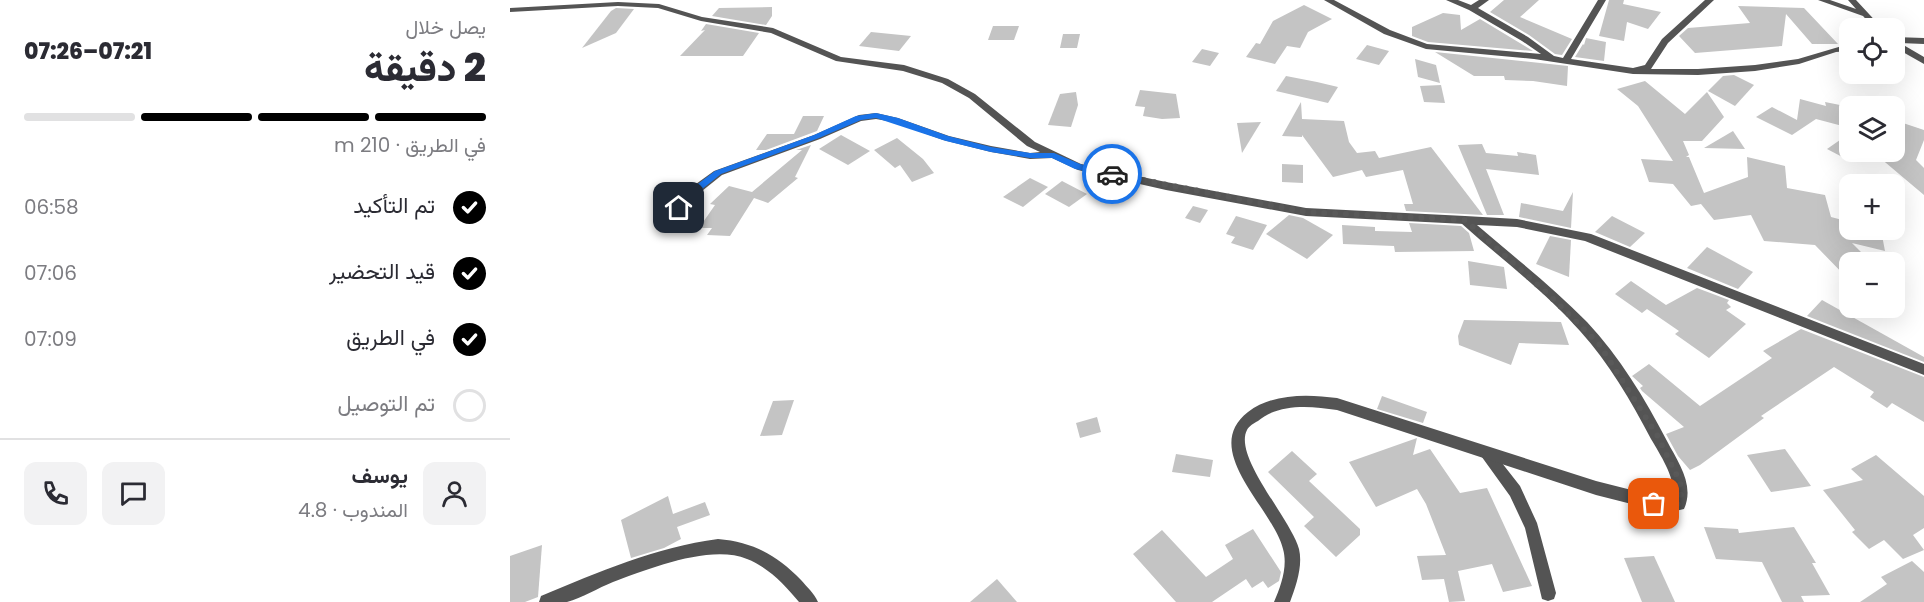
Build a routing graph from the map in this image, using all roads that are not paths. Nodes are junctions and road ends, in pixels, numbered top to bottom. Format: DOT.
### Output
graph roads {
  1 [pos="574,0"];
  2 [pos="1328,0"];
  3 [pos="1450,0"];
  4 [pos="1485,0"];
  5 [pos="1602,0"];
  6 [pos="1710,0"];
  7 [pos="1822,0"];
  8 [pos="1852,0"];
  9 [pos="563,6"];
  10 [pos="1472,8"];
  11 [pos="510,10"];
  12 [pos="1862,14"];
  13 [pos="1867,18"];
  14 [pos="1924,41"];
  15 [pos="1905,42"];
  16 [pos="1839,49"];
  17 [pos="1905,49"];
  18 [pos="1905,54"];
  19 [pos="1912,54"];
  20 [pos="1552,58"];
  21 [pos="1566,60"];
  22 [pos="1924,62"];
  23 [pos="1639,71"];
  24 [pos="1054,155"];
  25 [pos="1465,220"];
  26 [pos="687,227"];
  27 [pos="1924,370"];
  28 [pos="1486,453"];
  29 [pos="1548,593"];
  30 [pos="570,597"];
  31 [pos="547,602"];
  32 [pos="810,602"];
  33 [pos="1282,602"];
  1 -- 9 [label="street"];
  2 -- 20 [label="street"];
  3 -- 10 [label="street"];
  4 -- 10 [label="street"];
  5 -- 21 [label="street"];
  6 -- 23 [label="street"];
  7 -- 12 [label="street"];
  8 -- 12 [label="street"];
  9 -- 11 [label="street"];
  9 -- 24 [label="street"];
  10 -- 20 [label="street"];
  12 -- 13 [label="street"];
  14 -- 15 [label="street"];
  16 -- 23 [label="street"];
  17 -- 19 [label="street"];
  18 -- 19 [label="street"];
  19 -- 22 [label="street"];
  20 -- 21 [label="street"];
  21 -- 23 [label="street"];
  24 -- 25 [label="street"];
  24 -- 26 [label="street"];
  25 -- 27 [label="street"];
  25 -- 28 [label="street"];
  28 -- 29 [label="street"];
  28 -- 33 [label="street"];
  30 -- 31 [label="street"];
  30 -- 32 [label="street"];
}
